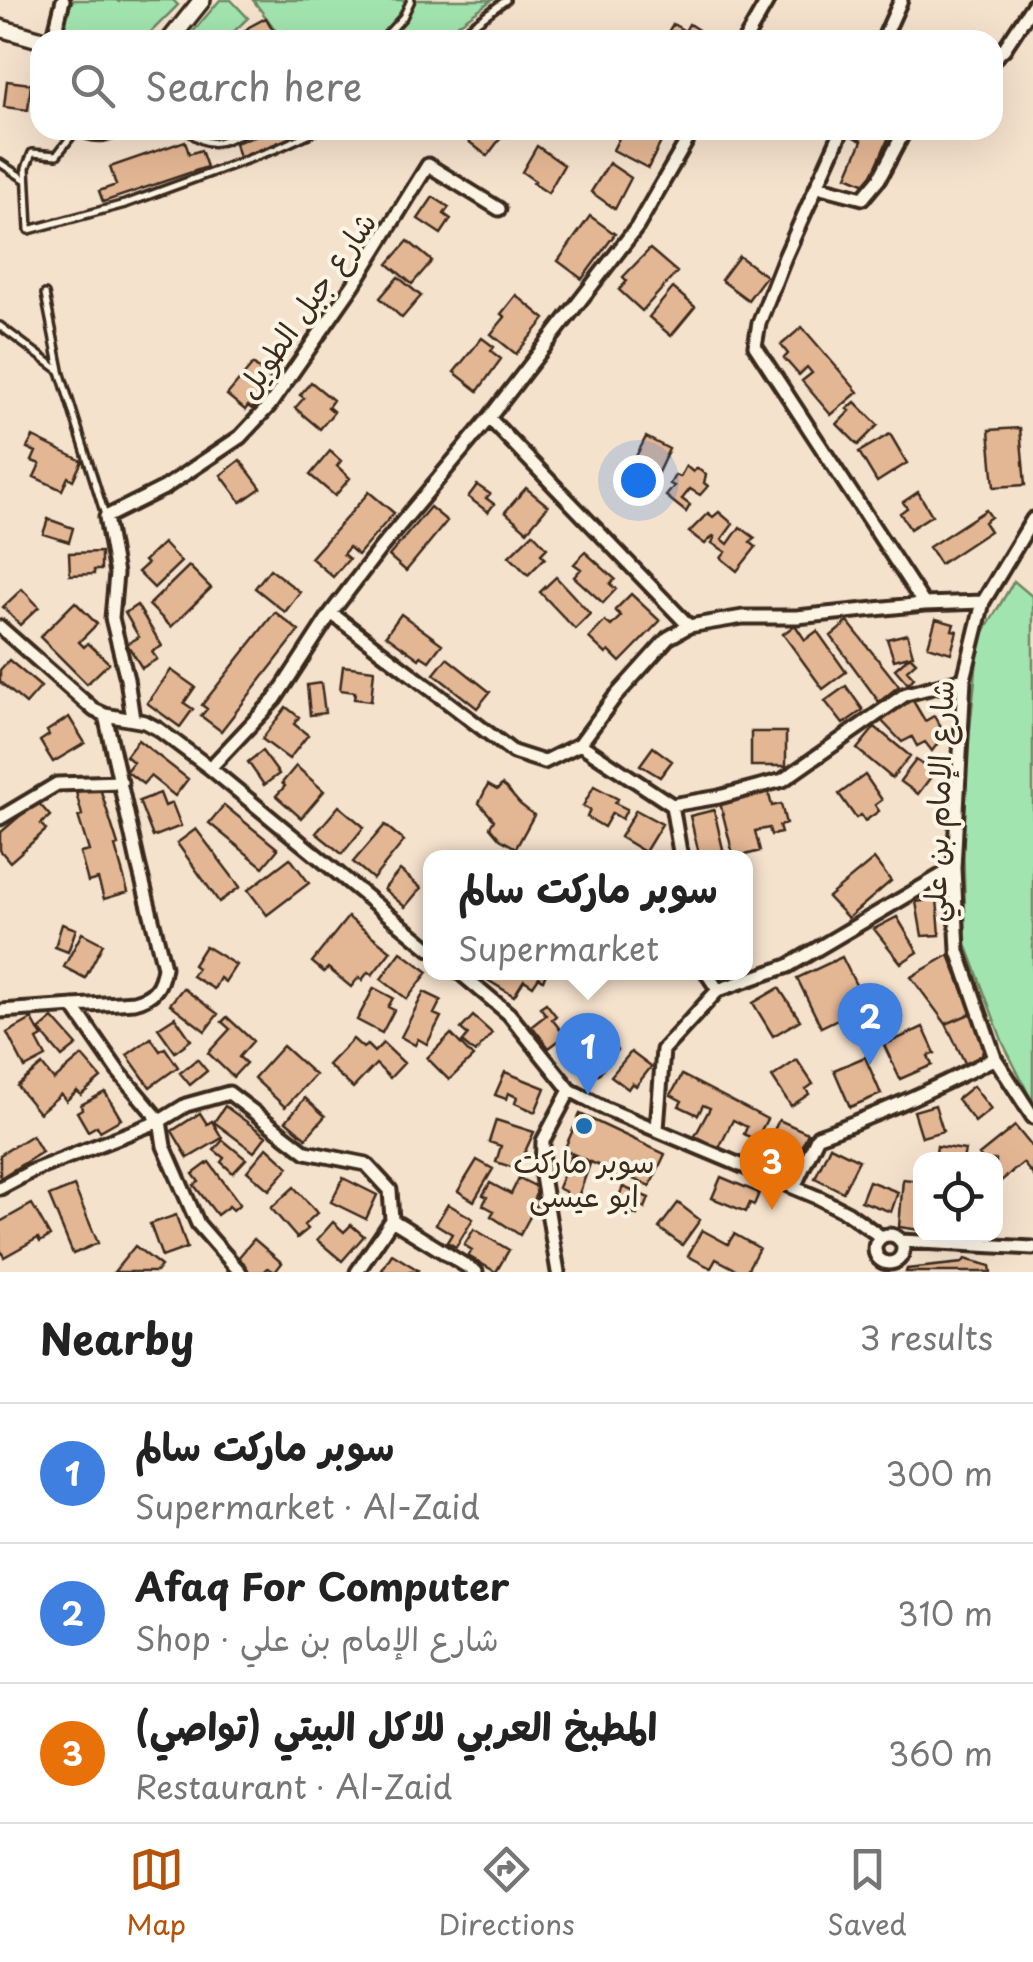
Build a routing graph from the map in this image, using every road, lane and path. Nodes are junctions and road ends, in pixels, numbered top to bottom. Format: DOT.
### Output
graph roads {
  1 [pos="62,0"];
  2 [pos="202,0"];
  3 [pos="411,0"];
  4 [pos="506,0"];
  5 [pos="768,0"];
  6 [pos="901,0"];
  7 [pos="1033,4"];
  8 [pos="0,28"];
  9 [pos="55,30"];
  10 [pos="178,30"];
  11 [pos="391,30"];
  12 [pos="466,30"];
  13 [pos="751,30"];
  14 [pos="888,30"];
  15 [pos="30,37"];
  16 [pos="1003,50"];
  17 [pos="68,140"];
  18 [pos="199,140"];
  19 [pos="225,140"];
  20 [pos="295,140"];
  21 [pos="687,140"];
  22 [pos="838,140"];
  23 [pos="900,140"];
  24 [pos="0,164"];
  25 [pos="26,180"];
  26 [pos="817,186"];
  27 [pos="499,209"];
  28 [pos="45,294"];
  29 [pos="0,326"];
  30 [pos="60,370"];
  31 [pos="489,418"];
  32 [pos="106,518"];
  33 [pos="1033,519"];
  34 [pos="983,602"];
  35 [pos="924,604"];
  36 [pos="332,614"];
  37 [pos="688,626"];
  38 [pos="0,628"];
  39 [pos="12,638"];
  40 [pos="0,649"];
  41 [pos="964,679"];
  42 [pos="105,715"];
  43 [pos="133,719"];
  44 [pos="580,744"];
  45 [pos="210,768"];
  46 [pos="121,782"];
  47 [pos="672,805"];
  48 [pos="0,818"];
  49 [pos="680,850"];
  50 [pos="954,868"];
  51 [pos="423,943"];
  52 [pos="753,978"];
  53 [pos="469,980"];
  54 [pos="711,980"];
  55 [pos="747,980"];
  56 [pos="718,990"];
  57 [pos="73,1006"];
  58 [pos="0,1010"];
  59 [pos="995,1058"];
  60 [pos="570,1090"];
  61 [pos="1033,1117"];
  62 [pos="160,1122"];
  63 [pos="657,1129"];
  64 [pos="0,1188"];
  65 [pos="794,1188"];
  66 [pos="392,1220"];
  67 [pos="881,1237"];
  68 [pos="901,1241"];
  69 [pos="1033,1248"];
  70 [pos="886,1268"];
  71 [pos="240,1272"];
  72 [pos="357,1272"];
  73 [pos="476,1272"];
  74 [pos="558,1272"];
  1 -- 9 [label="street"];
  2 -- 10 [label="street"];
  3 -- 11 [label="lane"];
  4 -- 12 [label="lane"];
  5 -- 13 [label="street"];
  6 -- 14 [label="street"];
  7 -- 16 [label="street"];
  8 -- 15 [label="street"];
  17 -- 25 [label="lane"];
  18 -- 19 [label="lane"];
  20 -- 25 [label="lane"];
  21 -- 31 [label="street"];
  22 -- 26 [label="street"];
  23 -- 26 [label="street"];
  24 -- 25 [label="lane"];
  26 -- 35 [label="street"];
  27 -- 32 [label="street, شارع جبل الطويل"];
  28 -- 30 [label="lane"];
  29 -- 30 [label="lane"];
  30 -- 32 [label="lane"];
  31 -- 36 [label="street"];
  31 -- 37 [label="street"];
  32 -- 43 [label="street"];
  33 -- 34 [label="street, شارع الإمام بن علي"];
  34 -- 35 [label="street"];
  34 -- 41 [label="street, شارع الإمام بن علي"];
  35 -- 37 [label="street"];
  36 -- 44 [label="street"];
  36 -- 45 [label="street"];
  37 -- 44 [label="street"];
  38 -- 39 [label="street"];
  39 -- 40 [label="street"];
  39 -- 42 [label="street"];
  41 -- 47 [label="street"];
  41 -- 50 [label="street, شارع الإمام بن علي"];
  42 -- 43 [label="street"];
  42 -- 46 [label="street"];
  43 -- 45 [label="street"];
  44 -- 47 [label="street"];
  45 -- 51 [label="street"];
  46 -- 48 [label="street"];
  46 -- 57 [label="street"];
  47 -- 49 [label="street"];
  50 -- 52 [label="street"];
  50 -- 59 [label="street, شارع الإمام بن علي"];
  53 -- 60 [label="street"];
  54 -- 56 [label="street"];
  55 -- 56 [label="street"];
  56 -- 63 [label="street"];
  57 -- 58 [label="street"];
  57 -- 62 [label="street"];
  59 -- 61 [label="street, شارع الإمام بن علي"];
  59 -- 65 [label="street"];
  60 -- 63 [label="street"];
  60 -- 74 [label="street"];
  62 -- 64 [label="street"];
  62 -- 66 [label="street"];
  62 -- 71 [label="street"];
  63 -- 65 [label="street"];
  65 -- 67 [label="street"];
  66 -- 72 [label="street"];
  66 -- 73 [label="street"];
  67 -- 68 [label="street"];
  67 -- 70 [label="street"];
  68 -- 69 [label="street"];
  68 -- 70 [label="street"];
}
